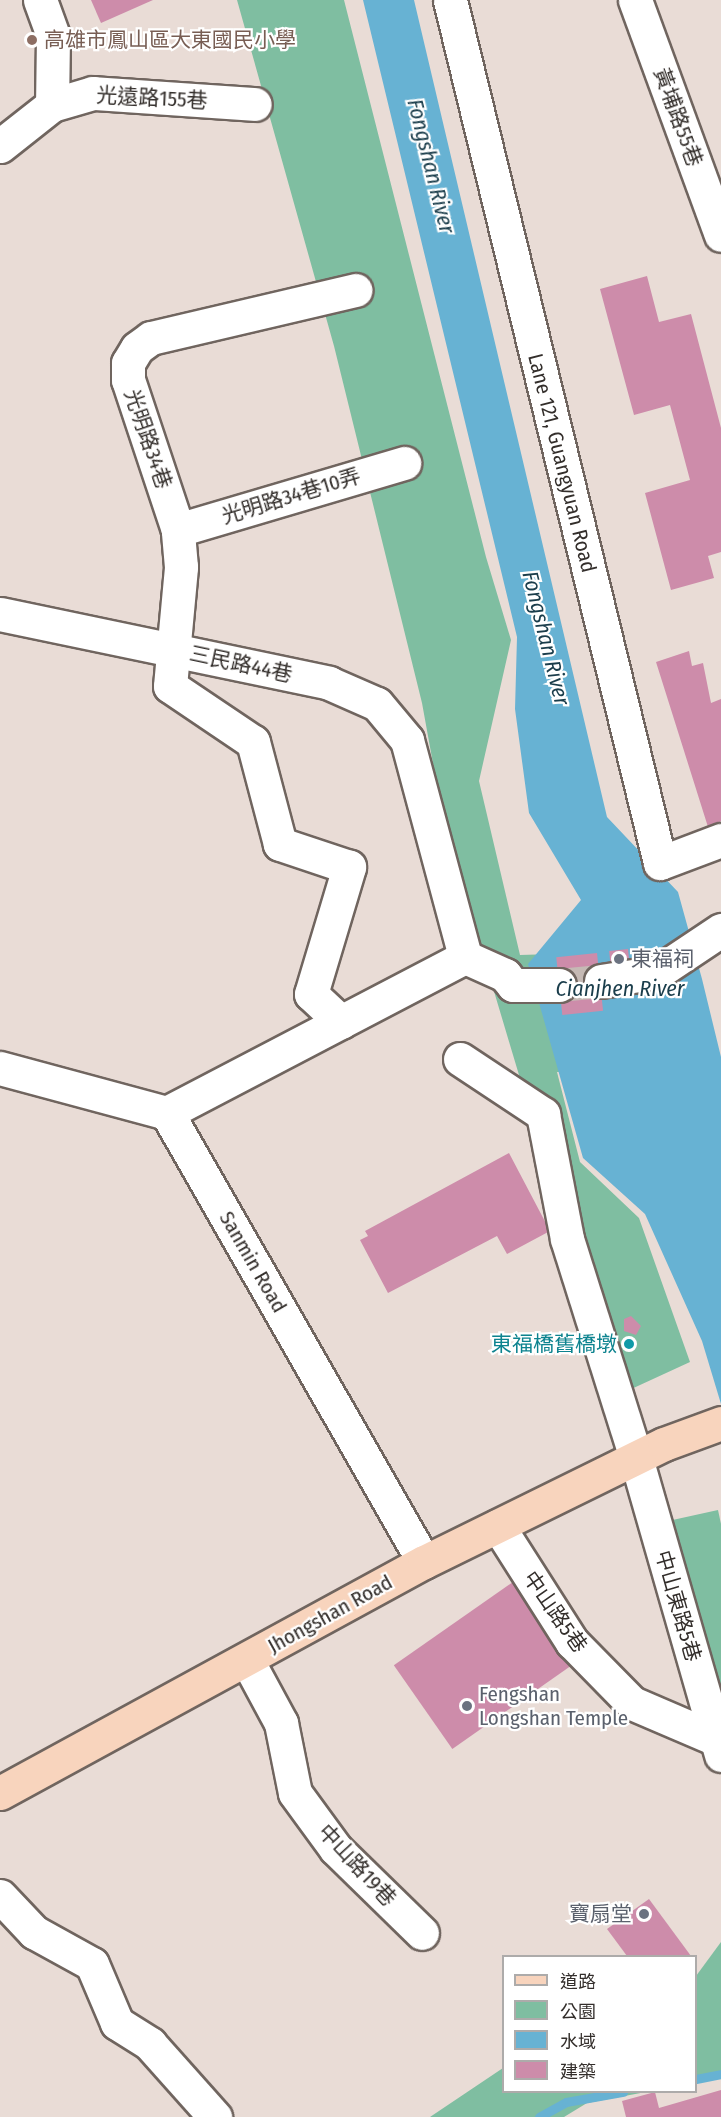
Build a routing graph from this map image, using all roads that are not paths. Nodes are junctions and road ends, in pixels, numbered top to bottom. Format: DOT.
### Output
graph roads {
  1 [pos="40,0"];
  2 [pos="450,0"];
  3 [pos="635,0"];
  4 [pos="255,104"];
  5 [pos="52,105"];
  6 [pos="0,146"];
  7 [pos="721,235"];
  8 [pos="356,290"];
  9 [pos="404,463"];
  10 [pos="178,530"];
  11 [pos="0,614"];
  12 [pos="176,651"];
  13 [pos="721,840"];
  14 [pos="716,932"];
  15 [pos="465,957"];
  16 [pos="601,981"];
  17 [pos="559,985"];
  18 [pos="341,1022"];
  19 [pos="460,1059"];
  20 [pos="0,1068"];
  21 [pos="167,1113"];
  22 [pos="721,1423"];
  23 [pos="650,1451"];
  24 [pos="498,1526"];
  25 [pos="424,1562"];
  26 [pos="246,1660"];
  27 [pos="719,1747"];
  28 [pos="0,1793"];
  29 [pos="0,1896"];
  30 [pos="422,1933"];
  31 [pos="215,2117"];
  1 -- 5 [label="street"];
  2 -- 13 [label="street, Lane 121, Guangyuan Road"];
  3 -- 7 [label="street, 黃埔路55巷"];
  4 -- 5 [label="street, 光遠路155巷"];
  5 -- 6 [label="street, 光遠路155巷"];
  8 -- 10 [label="street, 光明路34巷"];
  9 -- 10 [label="street, 光明路34巷10弄"];
  10 -- 12 [label="street, 光明路34巷"];
  11 -- 12 [label="street"];
  12 -- 15 [label="street, 三民路44巷"];
  12 -- 18 [label="street, 三民路44巷"];
  14 -- 16 [label="street"];
  15 -- 17 [label="street"];
  15 -- 18 [label="street"];
  18 -- 21 [label="street"];
  19 -- 23 [label="street, 中山東路5巷"];
  20 -- 21 [label="street"];
  21 -- 25 [label="street, Sanmin Road"];
  22 -- 23 [label="main road, Jhongshan Road"];
  23 -- 24 [label="main road, Jhongshan Road"];
  23 -- 27 [label="street, 中山東路5巷"];
  24 -- 25 [label="main road, Jhongshan Road"];
  24 -- 27 [label="street, 中山路5巷"];
  25 -- 26 [label="main road, Jhongshan Road"];
  26 -- 28 [label="main road, Jhongshan Road"];
  26 -- 30 [label="street, 中山路19巷"];
  29 -- 31 [label="street"];
}
